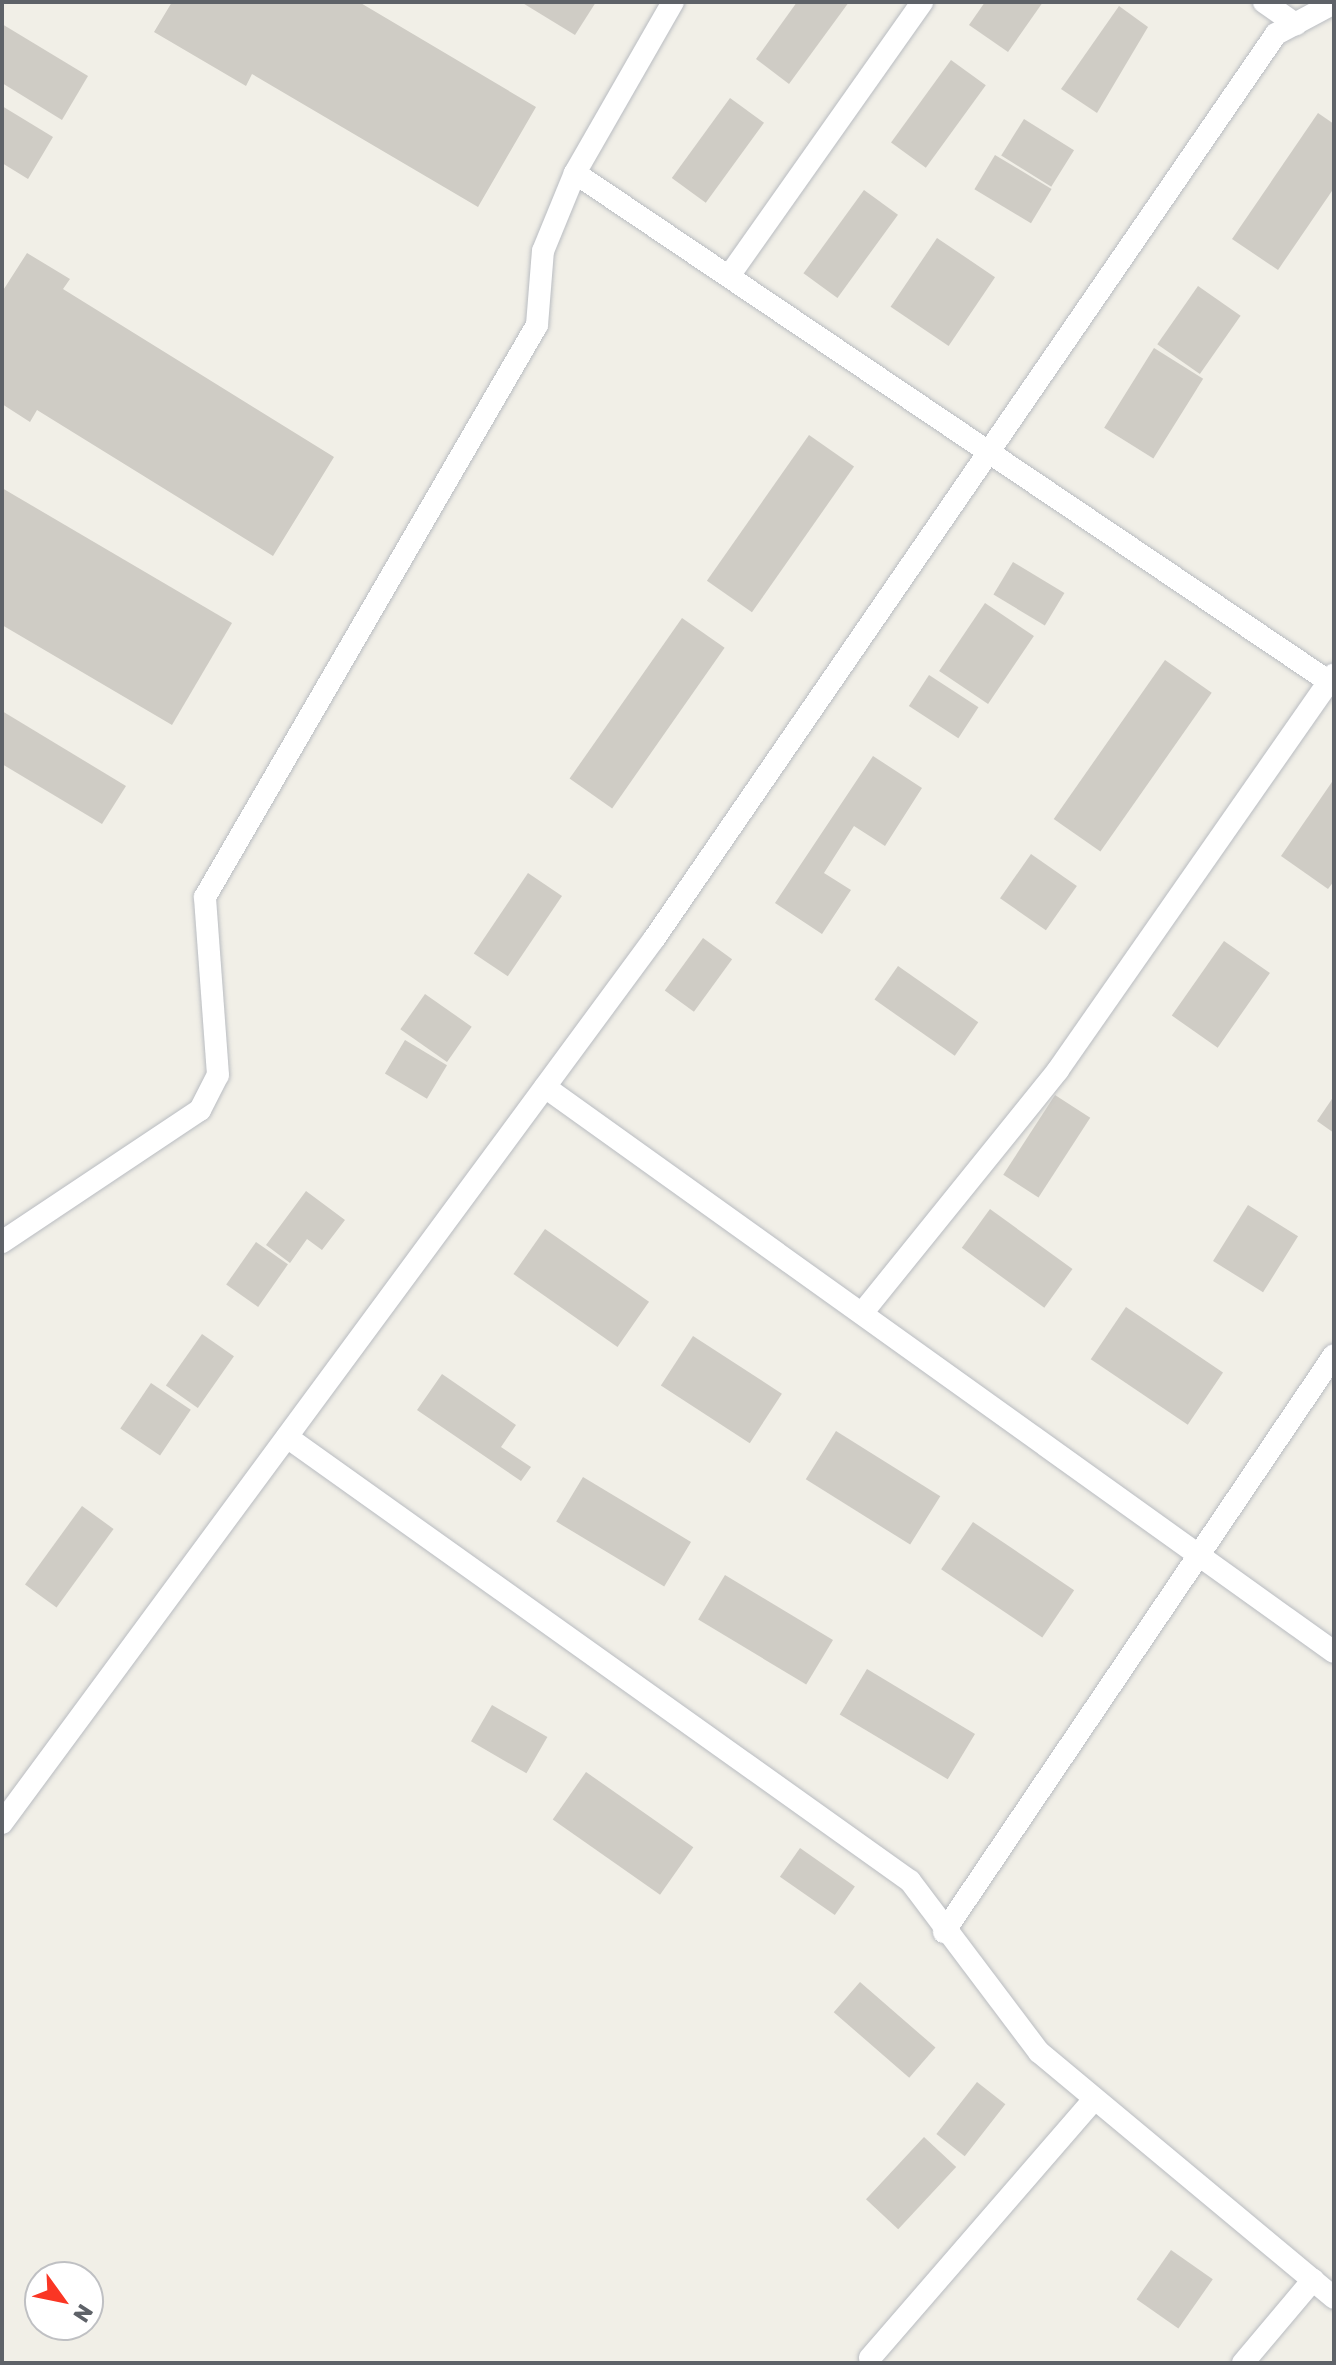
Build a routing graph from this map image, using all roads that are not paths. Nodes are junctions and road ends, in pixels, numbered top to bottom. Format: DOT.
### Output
graph roads {
  1 [pos="673,2"];
  2 [pos="922,2"];
  3 [pos="1264,2"];
  4 [pos="1334,3"];
  5 [pos="1296,24"];
  6 [pos="575,173"];
  7 [pos="729,276"];
  8 [pos="989,451"];
  9 [pos="1332,681"];
  10 [pos="545,1087"];
  11 [pos="2,1242"];
  12 [pos="863,1312"];
  13 [pos="1334,1355"];
  14 [pos="287,1437"];
  15 [pos="1200,1555"];
  16 [pos="1334,1652"];
  17 [pos="2,1823"];
  18 [pos="944,1932"];
  19 [pos="1094,2099"];
  20 [pos="1313,2280"];
  21 [pos="1334,2298"];
  22 [pos="870,2358"];
  23 [pos="1243,2363"];
  1 -- 6 [label="lane"];
  2 -- 7 [label="lane"];
  3 -- 5 [label="lane"];
  4 -- 5 [label="lane"];
  5 -- 8 [label="lane"];
  6 -- 7 [label="lane"];
  6 -- 11 [label="lane"];
  7 -- 8 [label="lane"];
  8 -- 9 [label="lane"];
  8 -- 10 [label="lane"];
  9 -- 12 [label="lane"];
  10 -- 12 [label="lane"];
  10 -- 14 [label="lane"];
  12 -- 15 [label="lane"];
  13 -- 15 [label="lane"];
  14 -- 17 [label="lane"];
  14 -- 18 [label="lane"];
  15 -- 16 [label="lane"];
  15 -- 18 [label="lane"];
  18 -- 19 [label="lane"];
  19 -- 20 [label="lane"];
  19 -- 22 [label="lane"];
  20 -- 21 [label="lane"];
  20 -- 23 [label="lane"];
}
